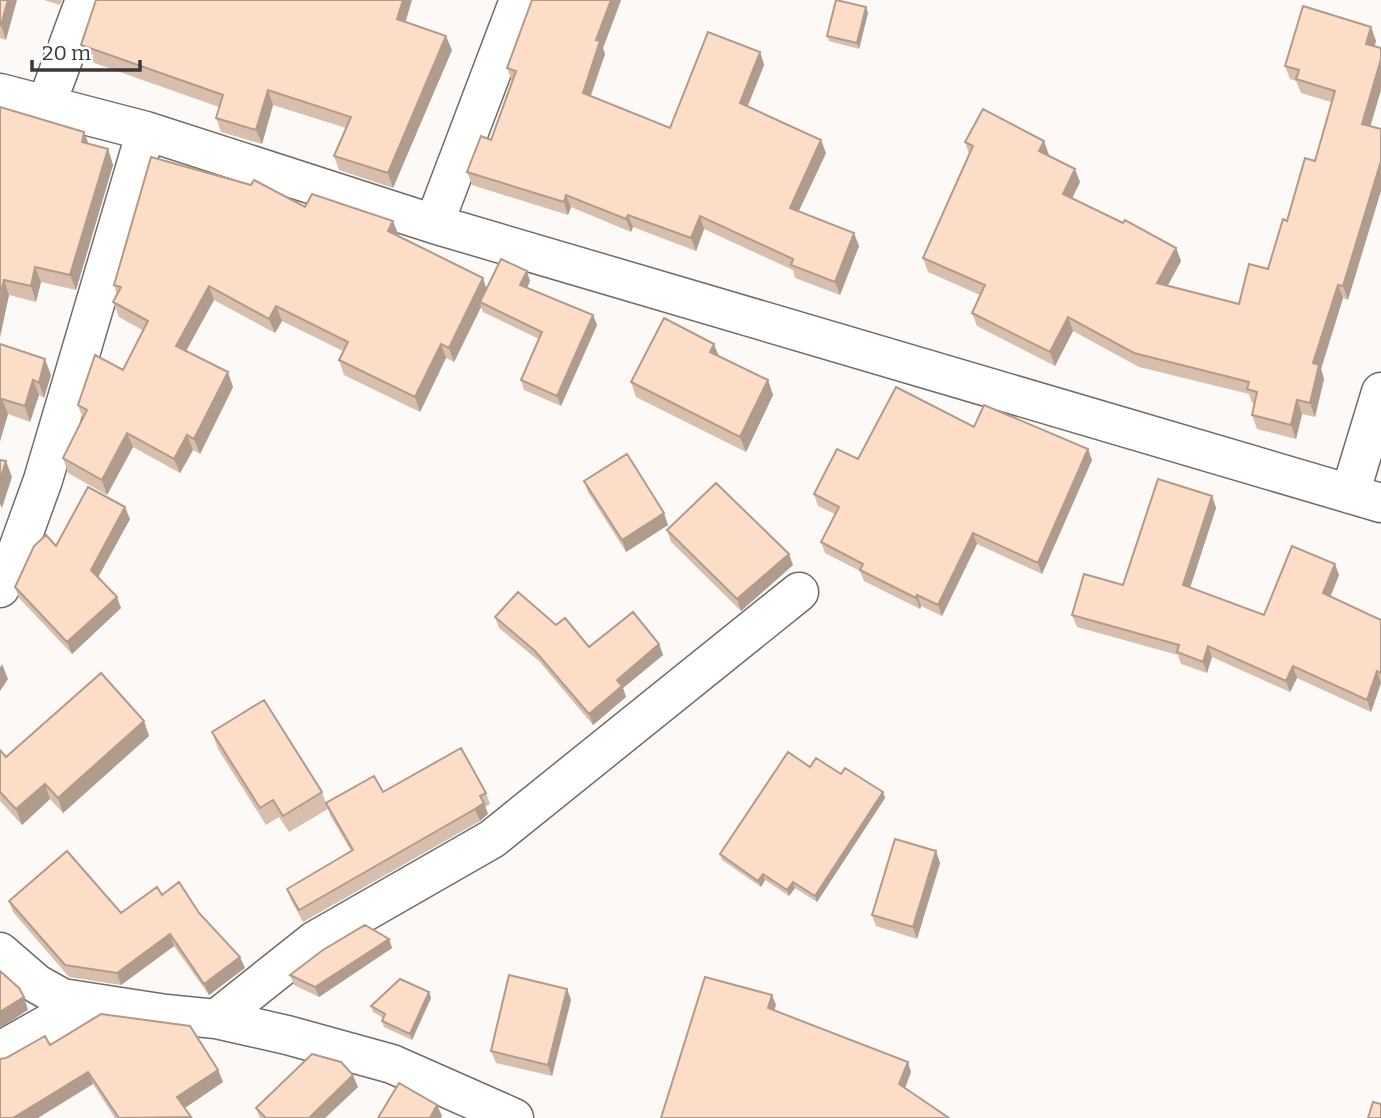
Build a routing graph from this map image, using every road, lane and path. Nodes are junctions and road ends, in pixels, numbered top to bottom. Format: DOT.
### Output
graph roads {
  1 [pos="85,0"];
  2 [pos="519,0"];
  3 [pos="0,93"];
  4 [pos="46,105"];
  5 [pos="146,131"];
  6 [pos="435,224"];
  7 [pos="1381,392"];
  8 [pos="1365,499"];
  9 [pos="0,588"];
  10 [pos="799,592"];
  11 [pos="0,952"];
  12 [pos="85,1003"];
  13 [pos="216,1019"];
  14 [pos="0,1051"];
  15 [pos="514,1118"];
  1 -- 4 [label="street"];
  2 -- 6 [label="street"];
  3 -- 4 [label="street"];
  4 -- 5 [label="street"];
  5 -- 6 [label="street"];
  5 -- 9 [label="street"];
  6 -- 8 [label="street"];
  7 -- 8 [label="street"];
  10 -- 13 [label="street"];
  11 -- 12 [label="street"];
  12 -- 13 [label="street"];
  12 -- 14 [label="street"];
  13 -- 15 [label="street"];
}
